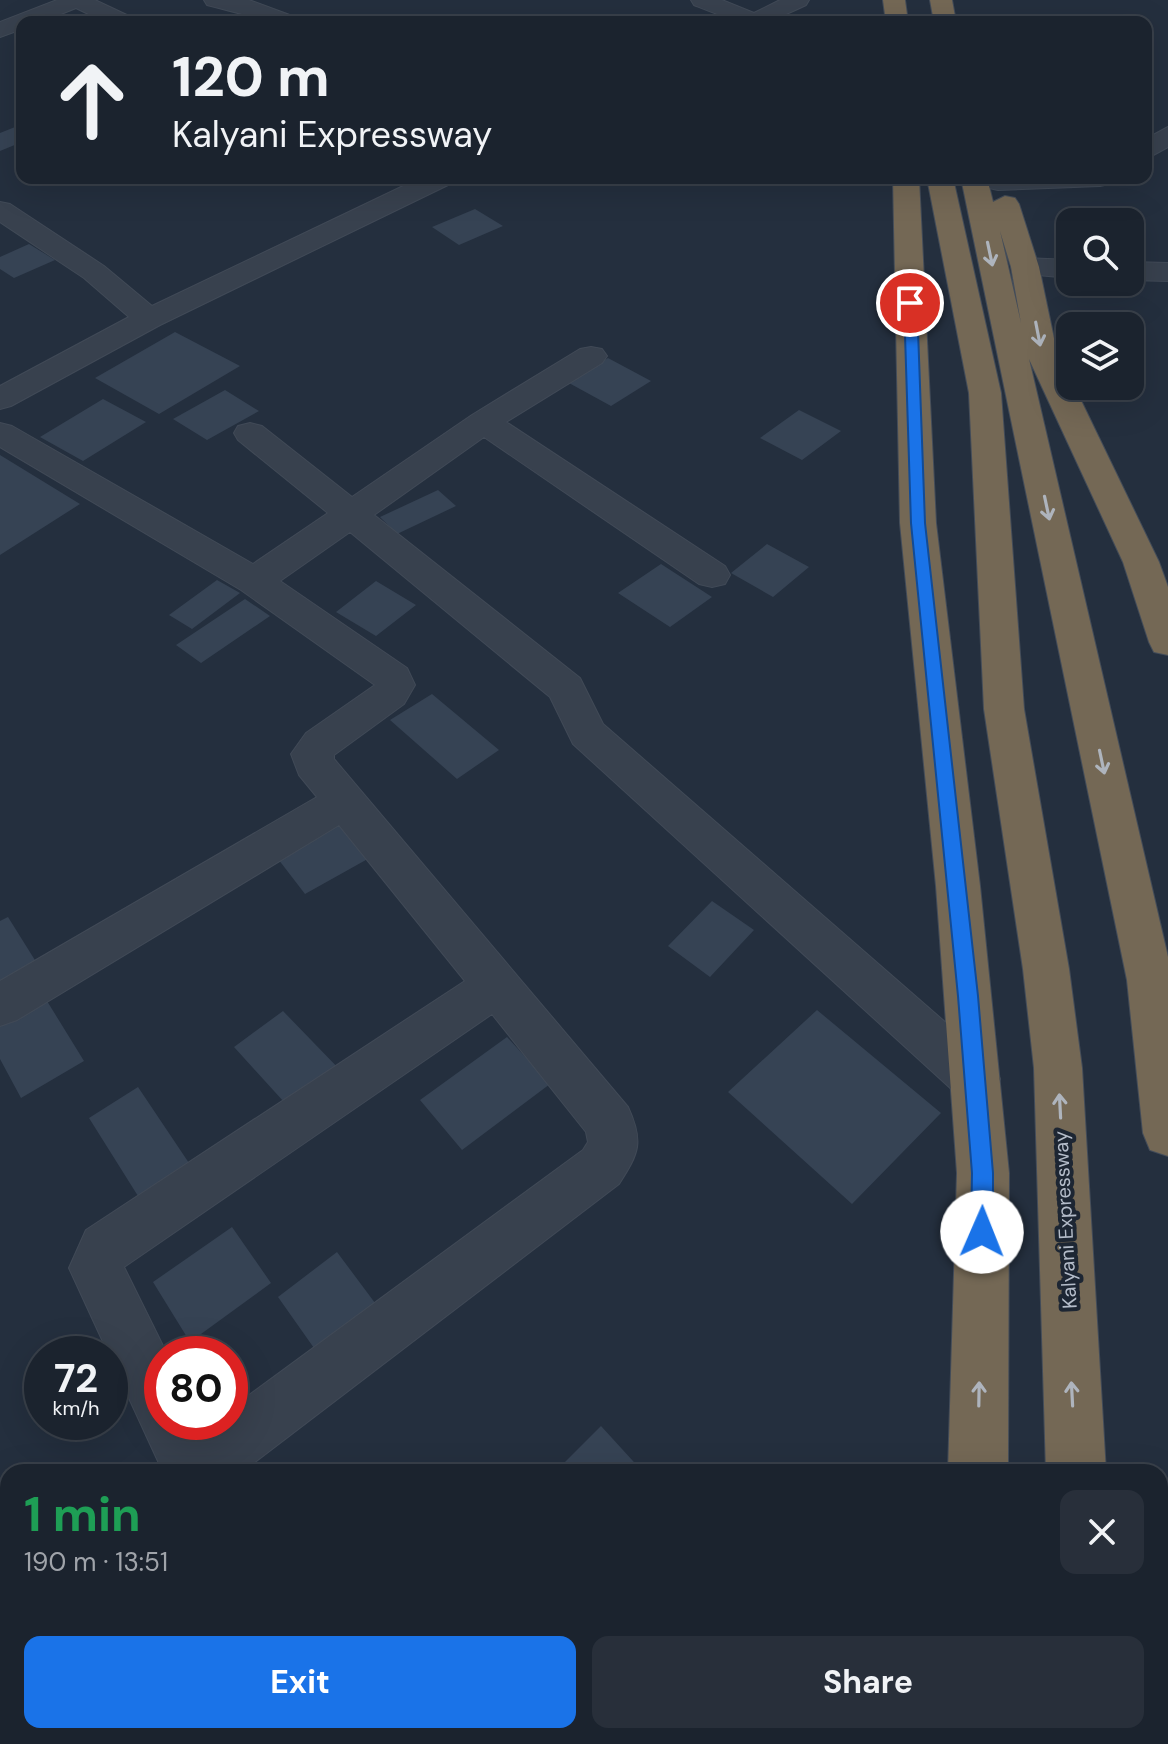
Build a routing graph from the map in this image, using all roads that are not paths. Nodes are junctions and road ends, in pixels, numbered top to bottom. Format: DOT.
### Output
graph roads {
  1 [pos="215,0"];
  2 [pos="702,0"];
  3 [pos="798,0"];
  4 [pos="72,1"];
  5 [pos="35,16"];
  6 [pos="108,16"];
  7 [pos="271,16"];
  8 [pos="742,16"];
  9 [pos="764,16"];
  10 [pos="429,184"];
  11 [pos="906,184"];
  12 [pos="941,184"];
  13 [pos="991,184"];
  14 [pos="992,184"];
  15 [pos="0,210"];
  16 [pos="34,233"];
  17 [pos="0,249"];
  18 [pos="1025,267"];
  19 [pos="1056,268"];
  20 [pos="1144,271"];
  21 [pos="1168,272"];
  22 [pos="149,319"];
  23 [pos="591,356"];
  24 [pos="0,399"];
  25 [pos="484,422"];
  26 [pos="0,433"];
  27 [pos="250,433"];
  28 [pos="350,514"];
  29 [pos="712,575"];
  30 [pos="254,581"];
  31 [pos="1168,642"];
  32 [pos="344,801"];
  33 [pos="496,986"];
  34 [pos="0,1005"];
  35 [pos="975,1079"];
  36 [pos="1168,1133"];
  37 [pos="144,1368"];
  38 [pos="179,1440"];
  39 [pos="190,1464"];
  40 [pos="205,1464"];
  41 [pos="978,1464"];
  42 [pos="1076,1464"];
  1 -- 7 [label="street"];
  2 -- 8 [label="street"];
  3 -- 9 [label="street"];
  4 -- 5 [label="street"];
  4 -- 6 [label="street"];
  10 -- 22 [label="street"];
  11 -- 35 [label="highway"];
  42 -- 12 [label="highway, Kalyani Expressway, one-way"];
  13 -- 36 [label="highway, one-way"];
  14 -- 18 [label="highway"];
  15 -- 16 [label="street"];
  16 -- 17 [label="street"];
  16 -- 22 [label="street"];
  18 -- 19 [label="street"];
  18 -- 31 [label="highway, one-way"];
  20 -- 21 [label="street"];
  22 -- 24 [label="street"];
  23 -- 25 [label="street"];
  25 -- 28 [label="street"];
  25 -- 29 [label="street"];
  26 -- 30 [label="street"];
  27 -- 28 [label="street"];
  28 -- 30 [label="street"];
  28 -- 35 [label="street"];
  30 -- 32 [label="street"];
  32 -- 33 [label="street"];
  32 -- 34 [label="street"];
  33 -- 37 [label="street"];
  33 -- 40 [label="street"];
  41 -- 35 [label="highway, one-way"];
  38 -- 39 [label="street"];
}
